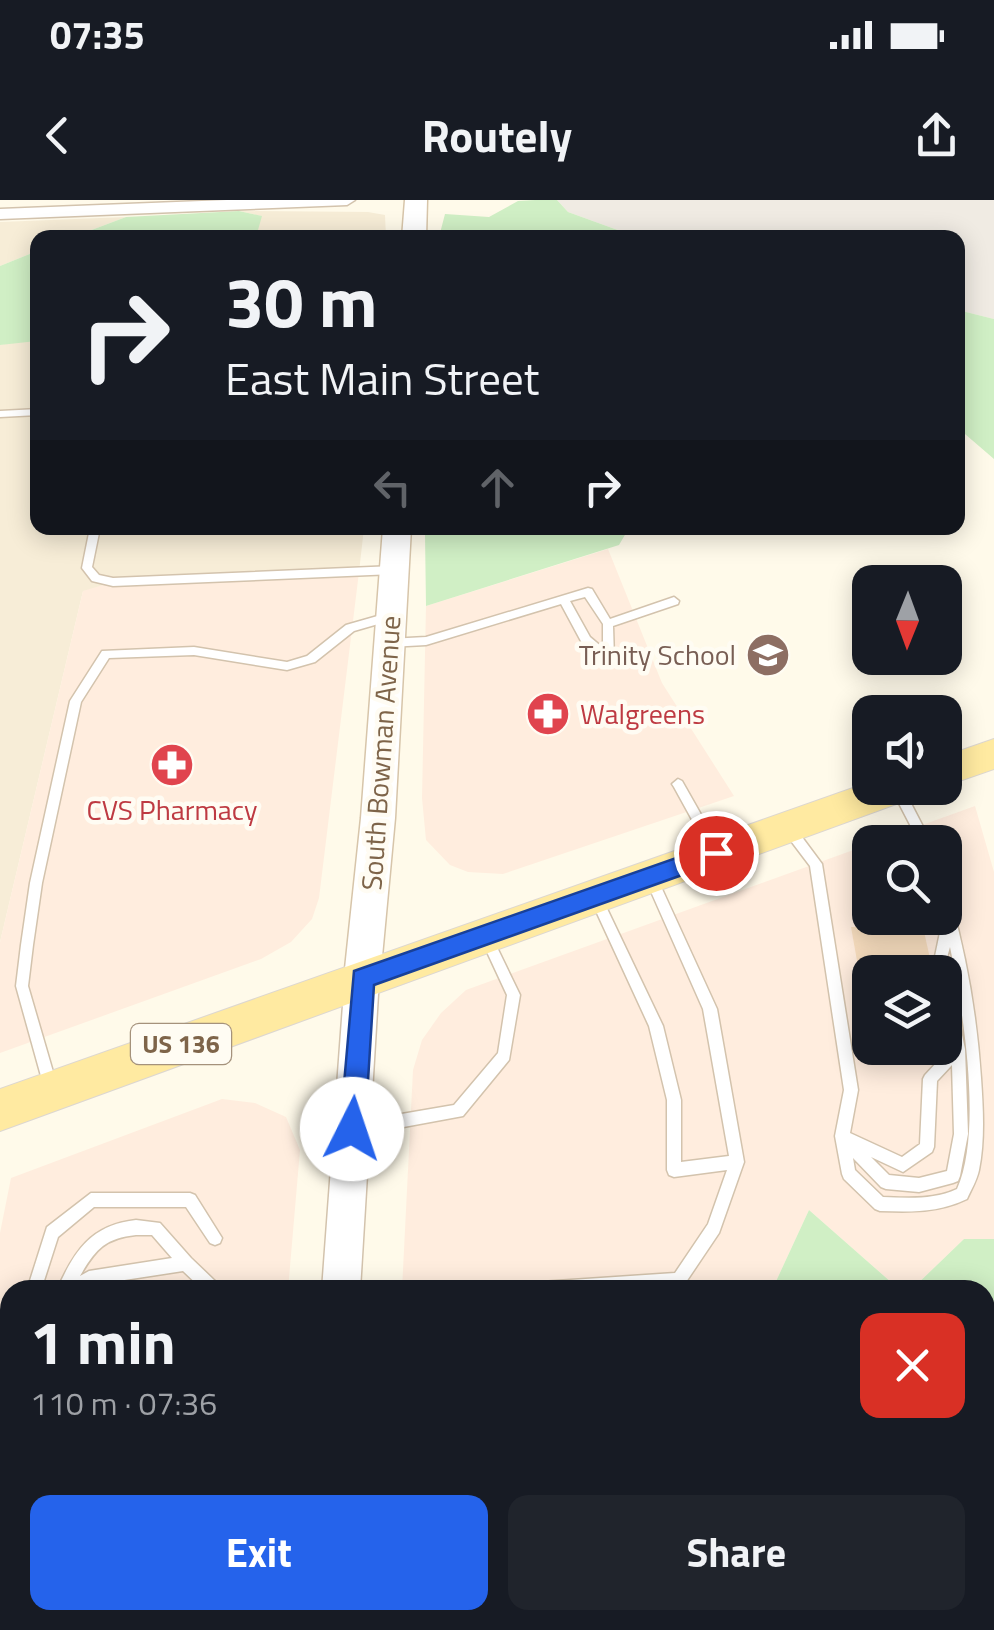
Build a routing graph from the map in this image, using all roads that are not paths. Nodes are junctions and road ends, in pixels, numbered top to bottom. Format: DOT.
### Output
graph roads {
  1 [pos="347,200"];
  2 [pos="416,200"];
  3 [pos="0,214"];
  4 [pos="414,230"];
  5 [pos="30,412"];
  6 [pos="0,414"];
  7 [pos="94,535"];
  8 [pos="396,535"];
  9 [pos="394,570"];
  10 [pos="564,599"];
  11 [pos="674,602"];
  12 [pos="608,624"];
  13 [pos="390,630"];
  14 [pos="994,754"];
  15 [pos="962,765"];
  16 [pos="678,784"];
  17 [pos="852,804"];
  18 [pos="788,827"];
  19 [pos="716,853"];
  20 [pos="650,876"];
  21 [pos="596,896"];
  22 [pos="484,934"];
  23 [pos="955,935"];
  24 [pos="362,978"];
  25 [pos="943,1065"];
  26 [pos="959,1065"];
  27 [pos="52,1092"];
  28 [pos="0,1110"];
  29 [pos="352,1129"];
  30 [pos="842,1136"];
  31 [pos="738,1162"];
  32 [pos="215,1238"];
  33 [pos="186,1264"];
  34 [pos="37,1280"];
  35 [pos="69,1280"];
  36 [pos="86,1280"];
  37 [pos="203,1280"];
  38 [pos="342,1280"];
  39 [pos="679,1280"];
  1 -- 3 [label="street"];
  2 -- 4 [label="main road"];
  5 -- 6 [label="lane"];
  7 -- 9 [label="lane"];
  8 -- 9 [label="main road, South Bowman Avenue"];
  9 -- 13 [label="main road, South Bowman Avenue"];
  10 -- 12 [label="lane"];
  10 -- 12 [label="lane"];
  10 -- 13 [label="lane"];
  11 -- 12 [label="lane"];
  13 -- 24 [label="main road, South Bowman Avenue"];
  13 -- 27 [label="lane"];
  14 -- 15 [label="main road"];
  16 -- 19 [label="lane"];
  17 -- 18 [label="main road, US 136"];
  18 -- 19 [label="main road, US 136"];
  18 -- 30 [label="lane"];
  19 -- 20 [label="main road, US 136"];
  20 -- 21 [label="main road, US 136"];
  20 -- 31 [label="lane"];
  21 -- 22 [label="main road, US 136"];
  21 -- 31 [label="lane"];
  22 -- 24 [label="main road, US 136"];
  22 -- 29 [label="lane"];
  23 -- 30 [label="lane"];
  24 -- 27 [label="main road, US 136"];
  24 -- 29 [label="street"];
  25 -- 30 [label="lane"];
  26 -- 30 [label="lane"];
  27 -- 28 [label="main road, US 136"];
  29 -- 38 [label="street"];
  31 -- 39 [label="lane"];
  32 -- 34 [label="lane"];
  33 -- 35 [label="lane"];
  33 -- 36 [label="lane"];
  33 -- 37 [label="lane"];
}
